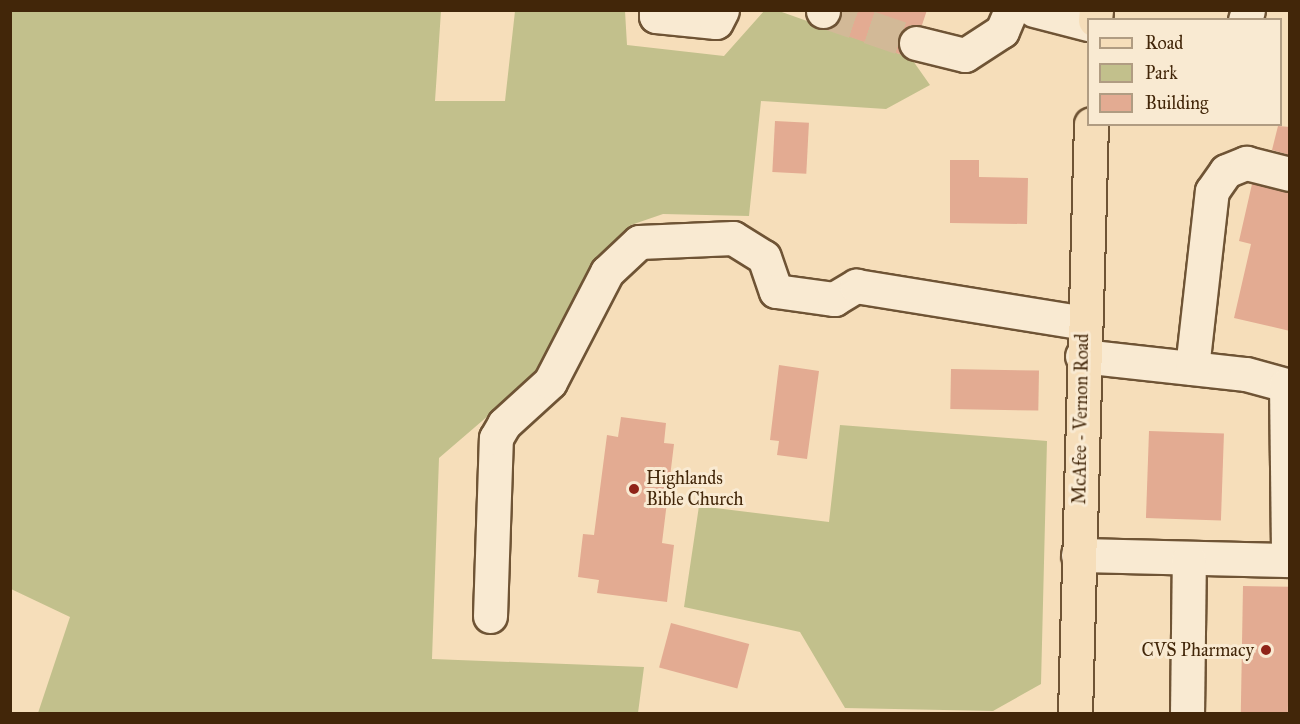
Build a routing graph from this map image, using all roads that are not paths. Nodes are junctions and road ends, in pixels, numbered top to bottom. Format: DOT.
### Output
graph roads {
  1 [pos="656,10"];
  2 [pos="722,10"];
  3 [pos="1011,10"];
  4 [pos="1034,10"];
  5 [pos="1087,23"];
  6 [pos="916,43"];
  7 [pos="1091,126"];
  8 [pos="1290,174"];
  9 [pos="1084,323"];
  10 [pos="1082,356"];
  11 [pos="1192,368"];
  12 [pos="1288,386"];
  13 [pos="1078,555"];
  14 [pos="1189,559"];
  15 [pos="1289,560"];
  16 [pos="490,616"];
  17 [pos="1075,714"];
  18 [pos="1187,714"];
  1 -- 2 [label="lane"];
  3 -- 6 [label="lane"];
  4 -- 5 [label="lane"];
  7 -- 9 [label="main road, McAfee - Vernon Road"];
  8 -- 11 [label="lane"];
  9 -- 10 [label="main road, McAfee - Vernon Road"];
  9 -- 16 [label="lane"];
  10 -- 11 [label="lane"];
  10 -- 13 [label="main road, McAfee - Vernon Road"];
  11 -- 12 [label="lane"];
  12 -- 15 [label="lane"];
  13 -- 14 [label="lane"];
  13 -- 17 [label="main road, McAfee - Vernon Road"];
  14 -- 15 [label="lane"];
  14 -- 18 [label="lane"];
}
